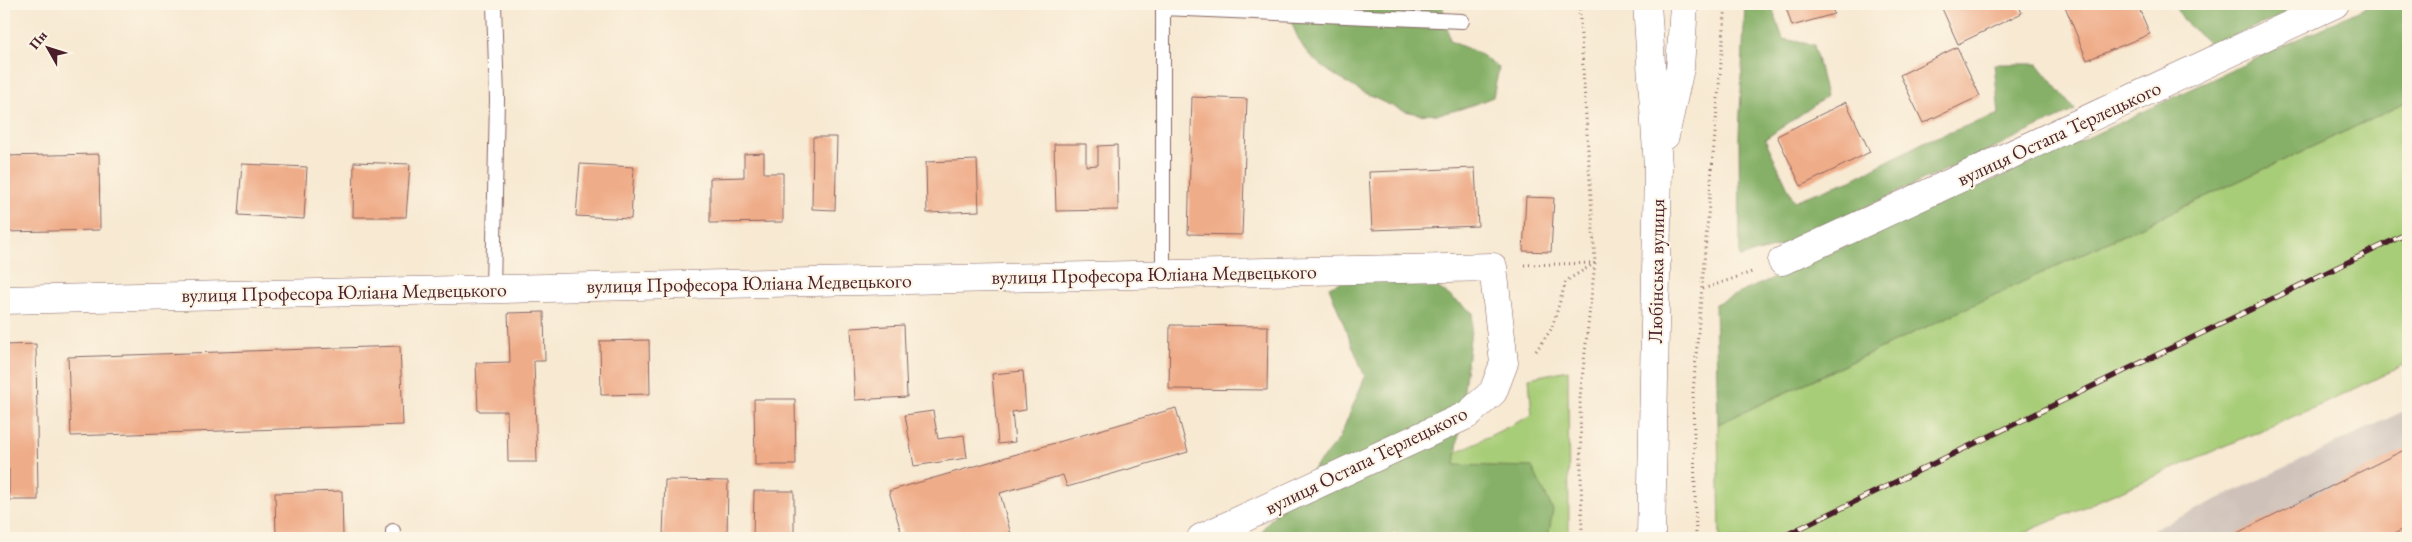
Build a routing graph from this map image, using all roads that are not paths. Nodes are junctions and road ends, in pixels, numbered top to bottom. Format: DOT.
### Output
graph roads {
  1 [pos="494,4"];
  2 [pos="1647,4"];
  3 [pos="1684,4"];
  4 [pos="2335,4"];
  5 [pos="1163,6"];
  6 [pos="1462,21"];
  7 [pos="1658,167"];
  8 [pos="1782,261"];
  9 [pos="1494,266"];
  10 [pos="1163,274"];
  11 [pos="493,289"];
  12 [pos="4,300"];
  13 [pos="1201,538"];
  14 [pos="1651,538"];
  1 -- 11 [label="lane"];
  2 -- 7 [label="street, Любінська вулиця"];
  3 -- 7 [label="street"];
  4 -- 8 [label="street, вулиця Остапа Терлецького"];
  5 -- 6 [label="lane"];
  5 -- 10 [label="lane"];
  7 -- 14 [label="street, Любінська вулиця"];
  9 -- 10 [label="street, вулиця Професора Юліана Медвецького"];
  9 -- 13 [label="street, вулиця Остапа Терлецького"];
  10 -- 11 [label="street, вулиця Професора Юліана Медвецького"];
  11 -- 12 [label="street, вулиця Професора Юліана Медвецького"];
}
